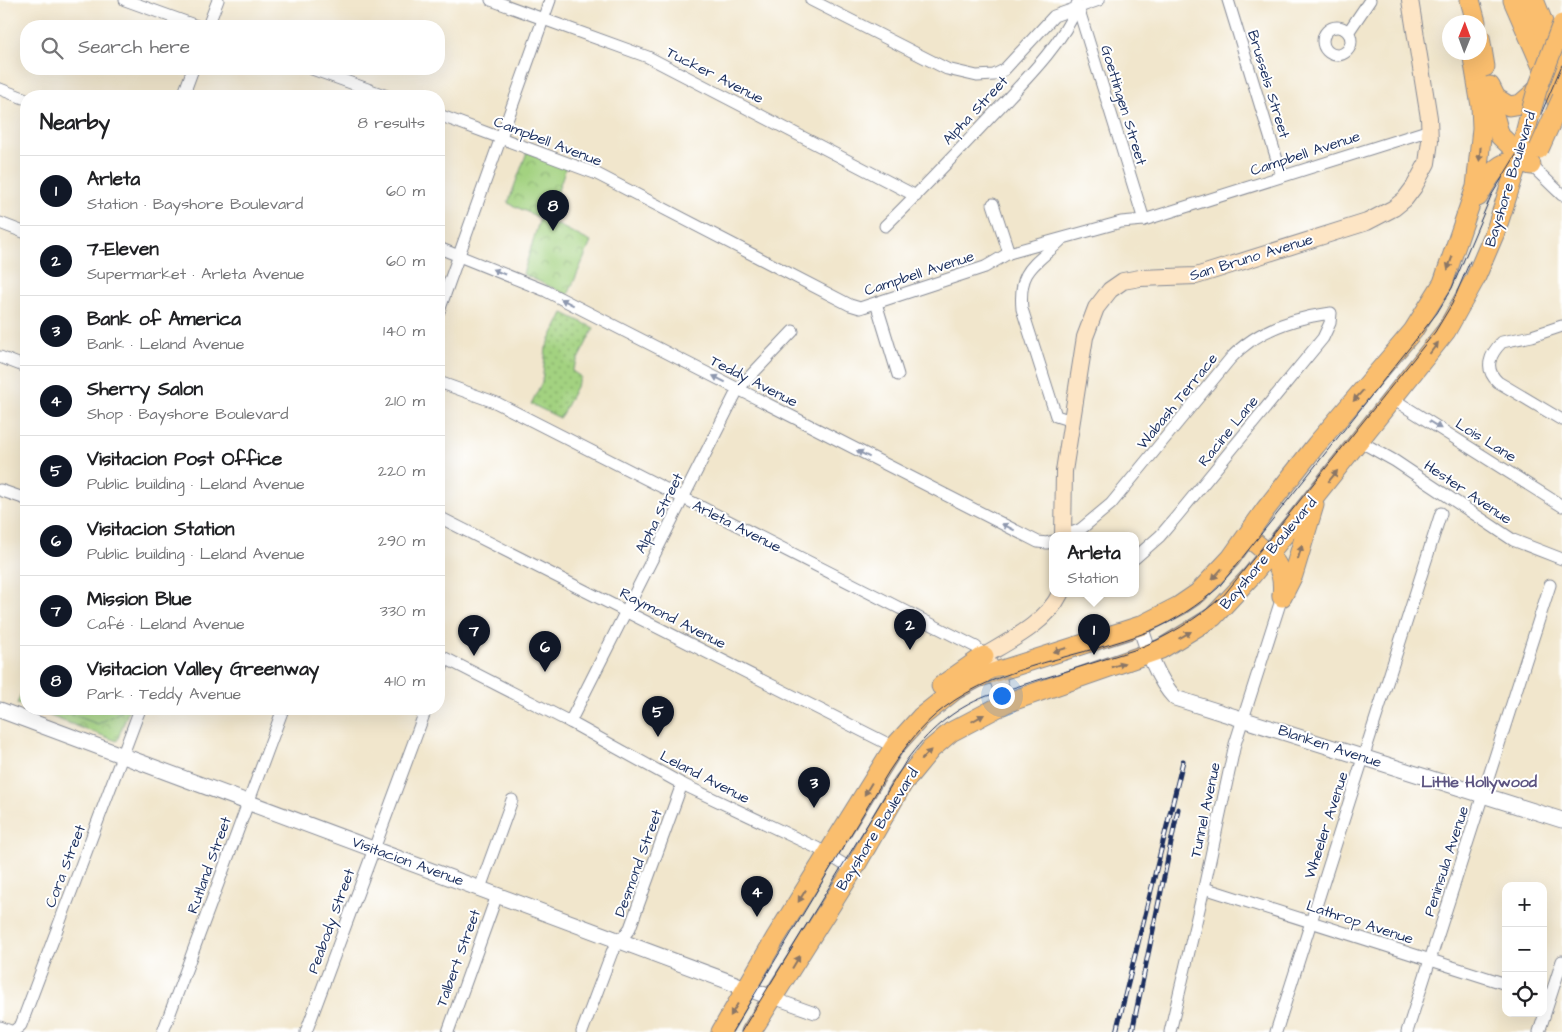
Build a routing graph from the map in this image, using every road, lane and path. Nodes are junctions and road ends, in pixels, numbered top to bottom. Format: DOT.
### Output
graph roads {
  1 [pos="125,0"];
  2 [pos="218,0"];
  3 [pos="491,0"];
  4 [pos="550,0"];
  5 [pos="811,0"];
  6 [pos="1099,0"];
  7 [pos="1228,0"];
  8 [pos="1370,0"];
  9 [pos="1410,0"];
  10 [pos="1468,0"];
  11 [pos="1514,0"];
  12 [pos="1533,0"];
  13 [pos="1075,2"];
  14 [pos="1468,15"];
  15 [pos="1473,15"];
  16 [pos="544,19"];
  17 [pos="180,20"];
  18 [pos="210,20"];
  19 [pos="1562,24"];
  20 [pos="1349,30"];
  21 [pos="1473,60"];
  22 [pos="1484,60"];
  23 [pos="1562,74"];
  24 [pos="191,75"];
  25 [pos="329,75"];
  26 [pos="1488,80"];
  27 [pos="0,89"];
  28 [pos="186,90"];
  29 [pos="370,90"];
  30 [pos="1537,90"];
  31 [pos="20,97"];
  32 [pos="1562,98"];
  33 [pos="1562,110"];
  34 [pos="445,118"];
  35 [pos="1430,130"];
  36 [pos="502,139"];
  37 [pos="1527,157"];
  38 [pos="1282,176"];
  39 [pos="1562,195"];
  40 [pos="916,196"];
  41 [pos="993,204"];
  42 [pos="1466,217"];
  43 [pos="1144,220"];
  44 [pos="0,223"];
  45 [pos="885,226"];
  46 [pos="20,231"];
  47 [pos="1061,240"];
  48 [pos="445,250"];
  49 [pos="1008,253"];
  50 [pos="458,255"];
  51 [pos="445,293"];
  52 [pos="876,302"];
  53 [pos="1332,314"];
  54 [pos="1562,326"];
  55 [pos="793,332"];
  56 [pos="0,357"];
  57 [pos="20,365"];
  58 [pos="898,375"];
  59 [pos="445,384"];
  60 [pos="738,389"];
  61 [pos="1394,399"];
  62 [pos="1562,420"];
  63 [pos="1072,421"];
  64 [pos="1361,442"];
  65 [pos="0,490"];
  66 [pos="1317,496"];
  67 [pos="20,497"];
  68 [pos="684,498"];
  69 [pos="1562,506"];
  70 [pos="1441,513"];
  71 [pos="445,519"];
  72 [pos="1064,532"];
  73 [pos="1072,532"];
  74 [pos="1247,536"];
  75 [pos="1049,543"];
  76 [pos="1139,554"];
  77 [pos="1269,554"];
  78 [pos="1562,559"];
  79 [pos="1550,585"];
  80 [pos="1059,597"];
  81 [pos="1282,598"];
  82 [pos="626,610"];
  83 [pos="1140,626"];
  84 [pos="1150,654"];
  85 [pos="445,659"];
  86 [pos="989,664"];
  87 [pos="1006,703"];
  88 [pos="0,710"];
  89 [pos="138,715"];
  90 [pos="281,715"];
  91 [pos="424,715"];
  92 [pos="1242,718"];
  93 [pos="570,722"];
  94 [pos="894,747"];
  95 [pos="123,756"];
  96 [pos="1364,756"];
  97 [pos="682,784"];
  98 [pos="1483,795"];
  99 [pos="512,800"];
  100 [pos="248,802"];
  101 [pos="1562,820"];
  102 [pos="374,849"];
  103 [pos="828,854"];
  104 [pos="853,870"];
  105 [pos="480,888"];
  106 [pos="1204,888"];
  107 [pos="498,895"];
  108 [pos="1311,922"];
  109 [pos="622,940"];
  110 [pos="1430,960"];
  111 [pos="1562,961"];
  112 [pos="1502,983"];
  113 [pos="746,988"];
  114 [pos="1547,997"];
  115 [pos="773,998"];
  116 [pos="1562,1002"];
  117 [pos="815,1014"];
  118 [pos="1542,1017"];
  119 [pos="0,1027"];
  120 [pos="13,1032"];
  121 [pos="163,1032"];
  122 [pos="306,1032"];
  123 [pos="448,1032"];
  124 [pos="582,1032"];
  125 [pos="721,1032"];
  126 [pos="751,1032"];
  127 [pos="1170,1032"];
  128 [pos="1276,1032"];
  129 [pos="1408,1032"];
  130 [pos="1539,1032"];
  1 -- 17 [label="street"];
  2 -- 18 [label="street"];
  3 -- 16 [label="street, Tucker Avenue"];
  4 -- 16 [label="street"];
  5 -- 13 [label="street"];
  6 -- 13 [label="street"];
  7 -- 38 [label="street, Brussels Street"];
  8 -- 20 [label="street"];
  9 -- 35 [label="main road, San Bruno Avenue"];
  10 -- 14 [label="main road"];
  10 -- 15 [label="main road"];
  11 -- 33 [label="highway"];
  12 -- 23 [label="highway"];
  13 -- 40 [label="street, Alpha Street"];
  13 -- 43 [label="street, Goettingen Street"];
  16 -- 36 [label="street"];
  16 -- 40 [label="street, Tucker Avenue"];
  19 -- 30 [label="main road, Bayshore Boulevard, bridge"];
  21 -- 42 [label="main road, Bayshore Boulevard, one-way"];
  22 -- 26 [label="main road"];
  24 -- 28 [label="street"];
  25 -- 29 [label="street"];
  26 -- 30 [label="main road"];
  26 -- 37 [label="main road"];
  27 -- 31 [label="street"];
  30 -- 37 [label="main road, Bayshore Boulevard, bridge"];
  32 -- 37 [label="main road, bridge"];
  34 -- 36 [label="street, Campbell Avenue"];
  35 -- 38 [label="street, Campbell Avenue"];
  35 -- 63 [label="main road, San Bruno Avenue"];
  36 -- 50 [label="street"];
  36 -- 52 [label="street, Campbell Avenue"];
  37 -- 39 [label="street"];
  37 -- 42 [label="main road"];
  61 -- 37 [label="main road, Bayshore Boulevard, one-way"];
  38 -- 43 [label="street, Campbell Avenue"];
  40 -- 45 [label="street, Alpha Street"];
  41 -- 49 [label="street"];
  42 -- 74 [label="main road, Bayshore Boulevard, one-way"];
  43 -- 47 [label="street, Campbell Avenue"];
  44 -- 46 [label="street"];
  47 -- 49 [label="street, Campbell Avenue"];
  47 -- 63 [label="street"];
  48 -- 50 [label="street, Teddy Avenue"];
  49 -- 52 [label="street, Campbell Avenue"];
  50 -- 51 [label="street"];
  60 -- 50 [label="street, Teddy Avenue, one-way"];
  52 -- 58 [label="street"];
  53 -- 73 [label="street, Wabash Terrace"];
  53 -- 76 [label="street, Racine Lane"];
  54 -- 62 [label="street"];
  55 -- 60 [label="street, Alpha Street"];
  56 -- 57 [label="street"];
  59 -- 68 [label="street, Arleta Avenue"];
  60 -- 68 [label="street, Alpha Street"];
  75 -- 60 [label="street, Teddy Avenue, one-way"];
  61 -- 64 [label="main road, Bayshore Boulevard"];
  61 -- 69 [label="street, Lois Lane, one-way"];
  63 -- 72 [label="main road, San Bruno Avenue"];
  66 -- 64 [label="main road, Bayshore Boulevard, one-way"];
  64 -- 78 [label="street, Hester Avenue"];
  65 -- 67 [label="street"];
  66 -- 77 [label="main road, Bayshore Boulevard"];
  81 -- 66 [label="main road, one-way"];
  68 -- 82 [label="street, Alpha Street"];
  68 -- 86 [label="street, Arleta Avenue"];
  70 -- 96 [label="street, Wheeler Avenue"];
  71 -- 82 [label="street, Raymond Avenue"];
  74 -- 77 [label="main road"];
  74 -- 83 [label="main road, Bayshore Boulevard, one-way"];
  77 -- 81 [label="main road"];
  84 -- 77 [label="main road, Bayshore Boulevard, one-way"];
  79 -- 98 [label="street, Peninsula Avenue"];
  80 -- 86 [label="main road"];
  81 -- 92 [label="street, Tunnel Avenue"];
  82 -- 93 [label="street, Alpha Street"];
  82 -- 94 [label="street, Raymond Avenue"];
  83 -- 84 [label="street, Blanken Avenue"];
  83 -- 86 [label="main road, Bayshore Boulevard, one-way"];
  87 -- 84 [label="main road, Bayshore Boulevard, one-way"];
  84 -- 92 [label="street, Blanken Avenue"];
  85 -- 93 [label="street, Leland Avenue"];
  86 -- 87 [label="main road"];
  86 -- 94 [label="main road, Bayshore Boulevard"];
  104 -- 87 [label="main road, Bayshore Boulevard, one-way"];
  88 -- 95 [label="street, Visitacion Avenue"];
  89 -- 95 [label="street, Cora Street"];
  90 -- 100 [label="street, Rutland Street"];
  91 -- 102 [label="street, Peabody Street"];
  92 -- 96 [label="street, Blanken Avenue"];
  92 -- 106 [label="street, Tunnel Avenue"];
  93 -- 97 [label="street, Leland Avenue"];
  94 -- 103 [label="main road, Bayshore Boulevard, one-way"];
  95 -- 100 [label="street, Visitacion Avenue"];
  95 -- 120 [label="street, Cora Street"];
  96 -- 98 [label="street, Blanken Avenue"];
  96 -- 108 [label="street, Wheeler Avenue"];
  97 -- 103 [label="street, Leland Avenue"];
  97 -- 109 [label="street, Desmond Street"];
  98 -- 101 [label="street, Blanken Avenue"];
  98 -- 110 [label="street, Peninsula Avenue"];
  99 -- 105 [label="street, Talbert Street"];
  100 -- 102 [label="street, Visitacion Avenue"];
  100 -- 121 [label="street, Rutland Street"];
  102 -- 105 [label="street, Visitacion Avenue"];
  102 -- 122 [label="street, Peabody Street"];
  103 -- 104 [label="street, Leland Avenue"];
  103 -- 113 [label="main road, Bayshore Boulevard, one-way"];
  115 -- 104 [label="main road, Bayshore Boulevard, one-way"];
  105 -- 107 [label="street, Visitacion Avenue"];
  106 -- 108 [label="street, Lathrop Avenue"];
  106 -- 127 [label="street, Tunnel Avenue"];
  107 -- 109 [label="street, Visitacion Avenue"];
  107 -- 123 [label="street, Talbert Street"];
  108 -- 110 [label="street, Lathrop Avenue"];
  108 -- 128 [label="street, Wheeler Avenue"];
  109 -- 113 [label="street, Visitacion Avenue"];
  109 -- 124 [label="street, Desmond Street"];
  110 -- 112 [label="street, Lathrop Avenue"];
  110 -- 129 [label="street, Peninsula Avenue"];
  111 -- 114 [label="street"];
  113 -- 115 [label="street, Visitacion Avenue"];
  113 -- 125 [label="main road, Bayshore Boulevard, one-way"];
  114 -- 116 [label="street"];
  115 -- 117 [label="street, Visitacion Avenue"];
  115 -- 126 [label="main road, Bayshore Boulevard"];
  118 -- 130 [label="street"];
  119 -- 120 [label="street"];
}
